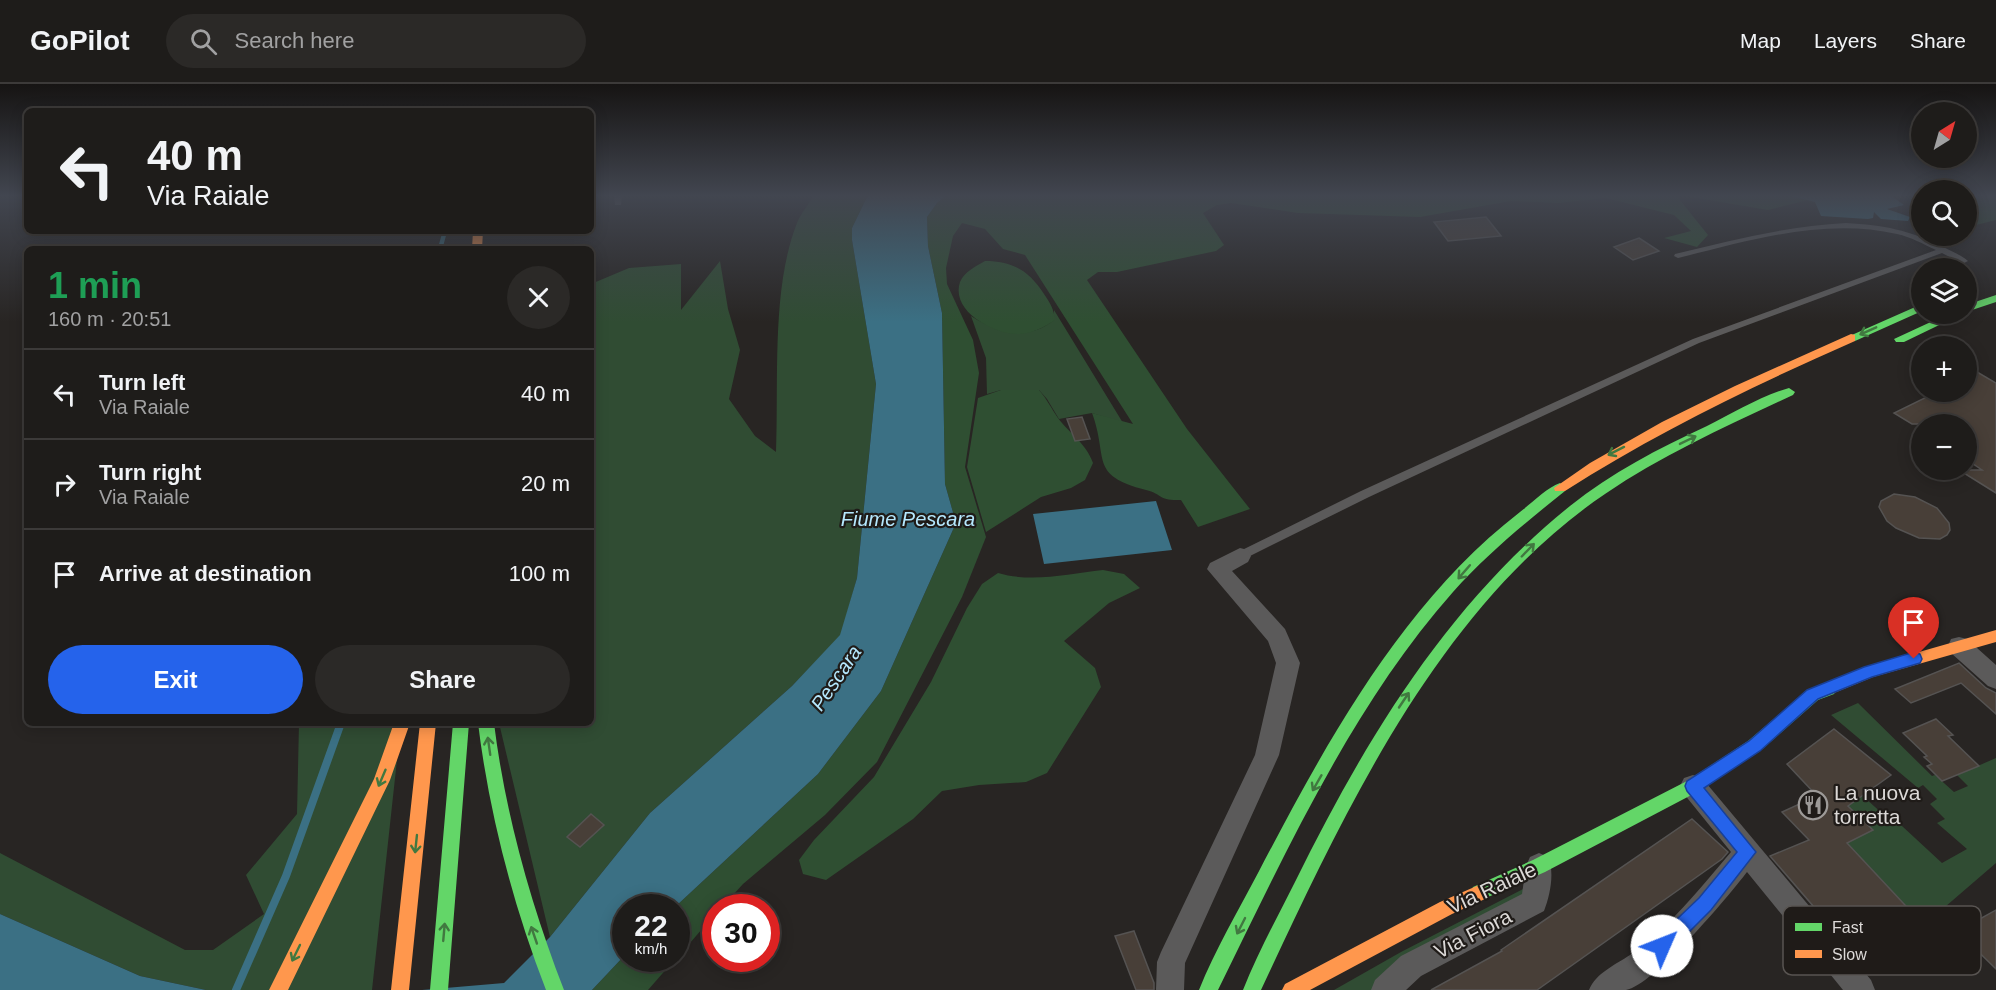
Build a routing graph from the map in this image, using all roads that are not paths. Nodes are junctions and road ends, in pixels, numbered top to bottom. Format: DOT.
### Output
graph roads {
  1 [pos="1756,237"];
  2 [pos="1913,237"];
  3 [pos="1943,250"];
  4 [pos="1678,256"];
  5 [pos="1958,258"];
  6 [pos="1996,298"];
  7 [pos="1977,305"];
  8 [pos="1911,312"];
  9 [pos="1934,324"];
  10 [pos="1890,344"];
  11 [pos="1804,384"];
  12 [pos="1240,556"];
  13 [pos="1996,636"];
  14 [pos="1959,646"];
  15 [pos="1996,679"];
  16 [pos="401,726"];
  17 [pos="428,726"];
  18 [pos="460,726"];
  19 [pos="486,726"];
  20 [pos="1693,786"];
  21 [pos="1748,852"];
  22 [pos="1539,866"];
  23 [pos="1792,906"];
  24 [pos="1849,975"];
  25 [pos="278,990"];
  26 [pos="400,990"];
  27 [pos="439,990"];
  28 [pos="555,990"];
  29 [pos="1170,990"];
  30 [pos="1208,990"];
  31 [pos="1252,990"];
  32 [pos="1291,990"];
  33 [pos="1384,990"];
  34 [pos="1602,990"];
  35 [pos="1861,990"];
  1 -- 4 [label="lane"];
  2 -- 3 [label="lane"];
  3 -- 5 [label="lane"];
  3 -- 12 [label="lane"];
  6 -- 7 [label="main road"];
  8 -- 30 [label="main road, one-way"];
  9 -- 10 [label="main road"];
  31 -- 11 [label="main road, one-way"];
  12 -- 29 [label="street"];
  13 -- 14 [label="main road, Via Raiale"];
  14 -- 15 [label="street"];
  14 -- 20 [label="main road, Via Raiale"];
  16 -- 25 [label="main road, one-way"];
  17 -- 26 [label="main road, one-way"];
  27 -- 18 [label="main road, one-way"];
  28 -- 19 [label="main road, one-way"];
  20 -- 21 [label="street"];
  20 -- 22 [label="main road, Via Raiale"];
  21 -- 23 [label="street"];
  21 -- 34 [label="street"];
  22 -- 32 [label="main road, Via Raiale"];
  22 -- 33 [label="street, Via Fiora"];
  24 -- 35 [label="street"];
}
